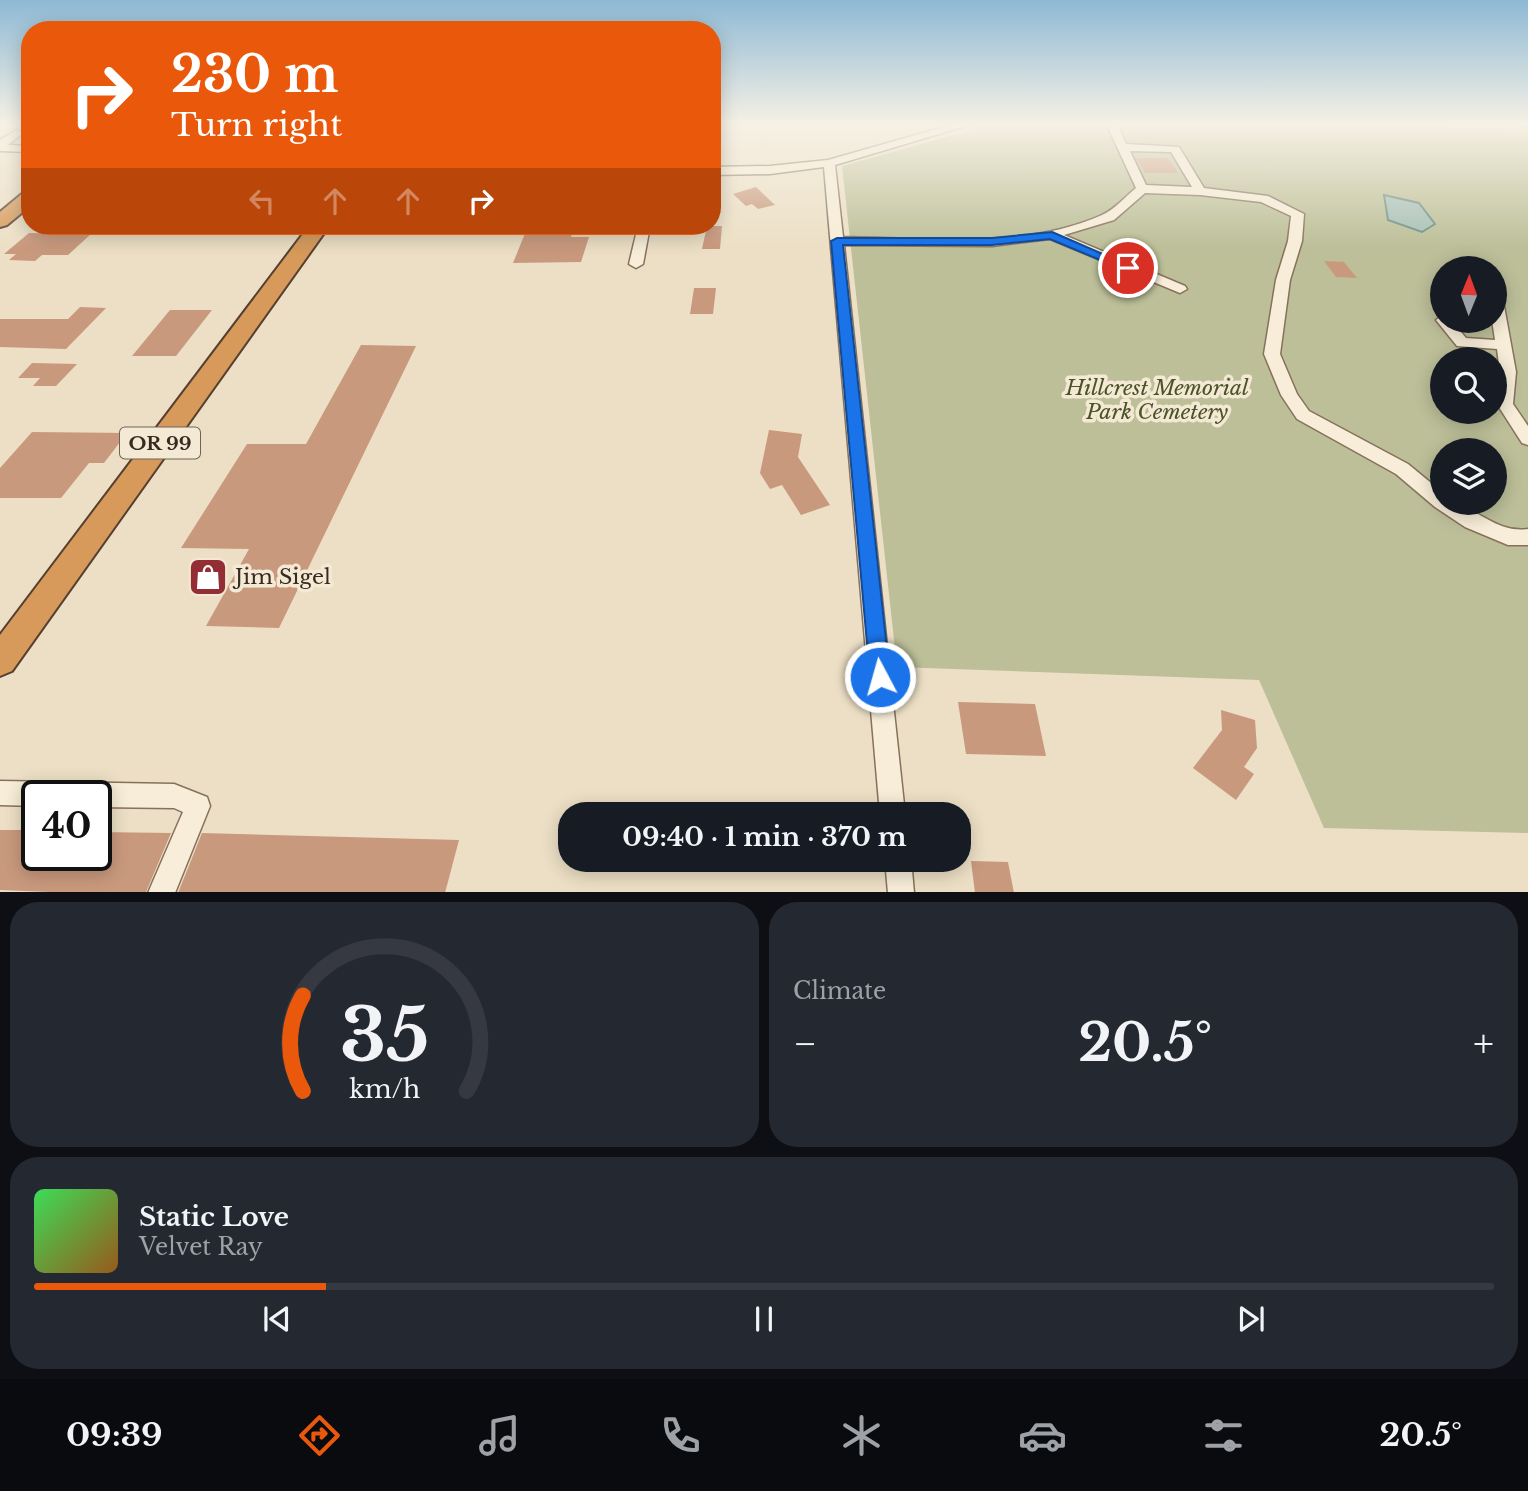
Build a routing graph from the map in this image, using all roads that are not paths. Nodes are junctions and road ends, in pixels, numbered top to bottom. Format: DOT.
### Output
graph roads {
  1 [pos="813,165"];
  2 [pos="829,165"];
  3 [pos="1130,165"];
  4 [pos="1184,165"];
  5 [pos="721,171"];
  6 [pos="1142,189"];
  7 [pos="1200,191"];
  8 [pos="21,204"];
  9 [pos="0,221"];
  10 [pos="312,235"];
  11 [pos="642,235"];
  12 [pos="1052,235"];
  13 [pos="837,241"];
  14 [pos="636,264"];
  15 [pos="1180,289"];
  16 [pos="1454,333"];
  17 [pos="1502,333"];
  18 [pos="1504,345"];
  19 [pos="1528,439"];
  20 [pos="1430,492"];
  21 [pos="1463,515"];
  22 [pos="1528,537"];
  23 [pos="0,661"];
  24 [pos="0,793"];
  25 [pos="892,802"];
  26 [pos="899,872"];
  27 [pos="161,892"];
  28 [pos="901,892"];
  1 -- 5 [label="street"];
  2 -- 13 [label="street"];
  3 -- 6 [label="street"];
  4 -- 7 [label="street"];
  6 -- 7 [label="street"];
  6 -- 12 [label="street"];
  7 -- 20 [label="street"];
  8 -- 9 [label="highway"];
  10 -- 23 [label="highway, OR 99"];
  11 -- 14 [label="street"];
  12 -- 13 [label="street"];
  12 -- 15 [label="street"];
  13 -- 25 [label="street"];
  16 -- 18 [label="street"];
  17 -- 18 [label="street"];
  18 -- 19 [label="street"];
  21 -- 22 [label="street"];
  24 -- 27 [label="street"];
  26 -- 28 [label="street"];
}
